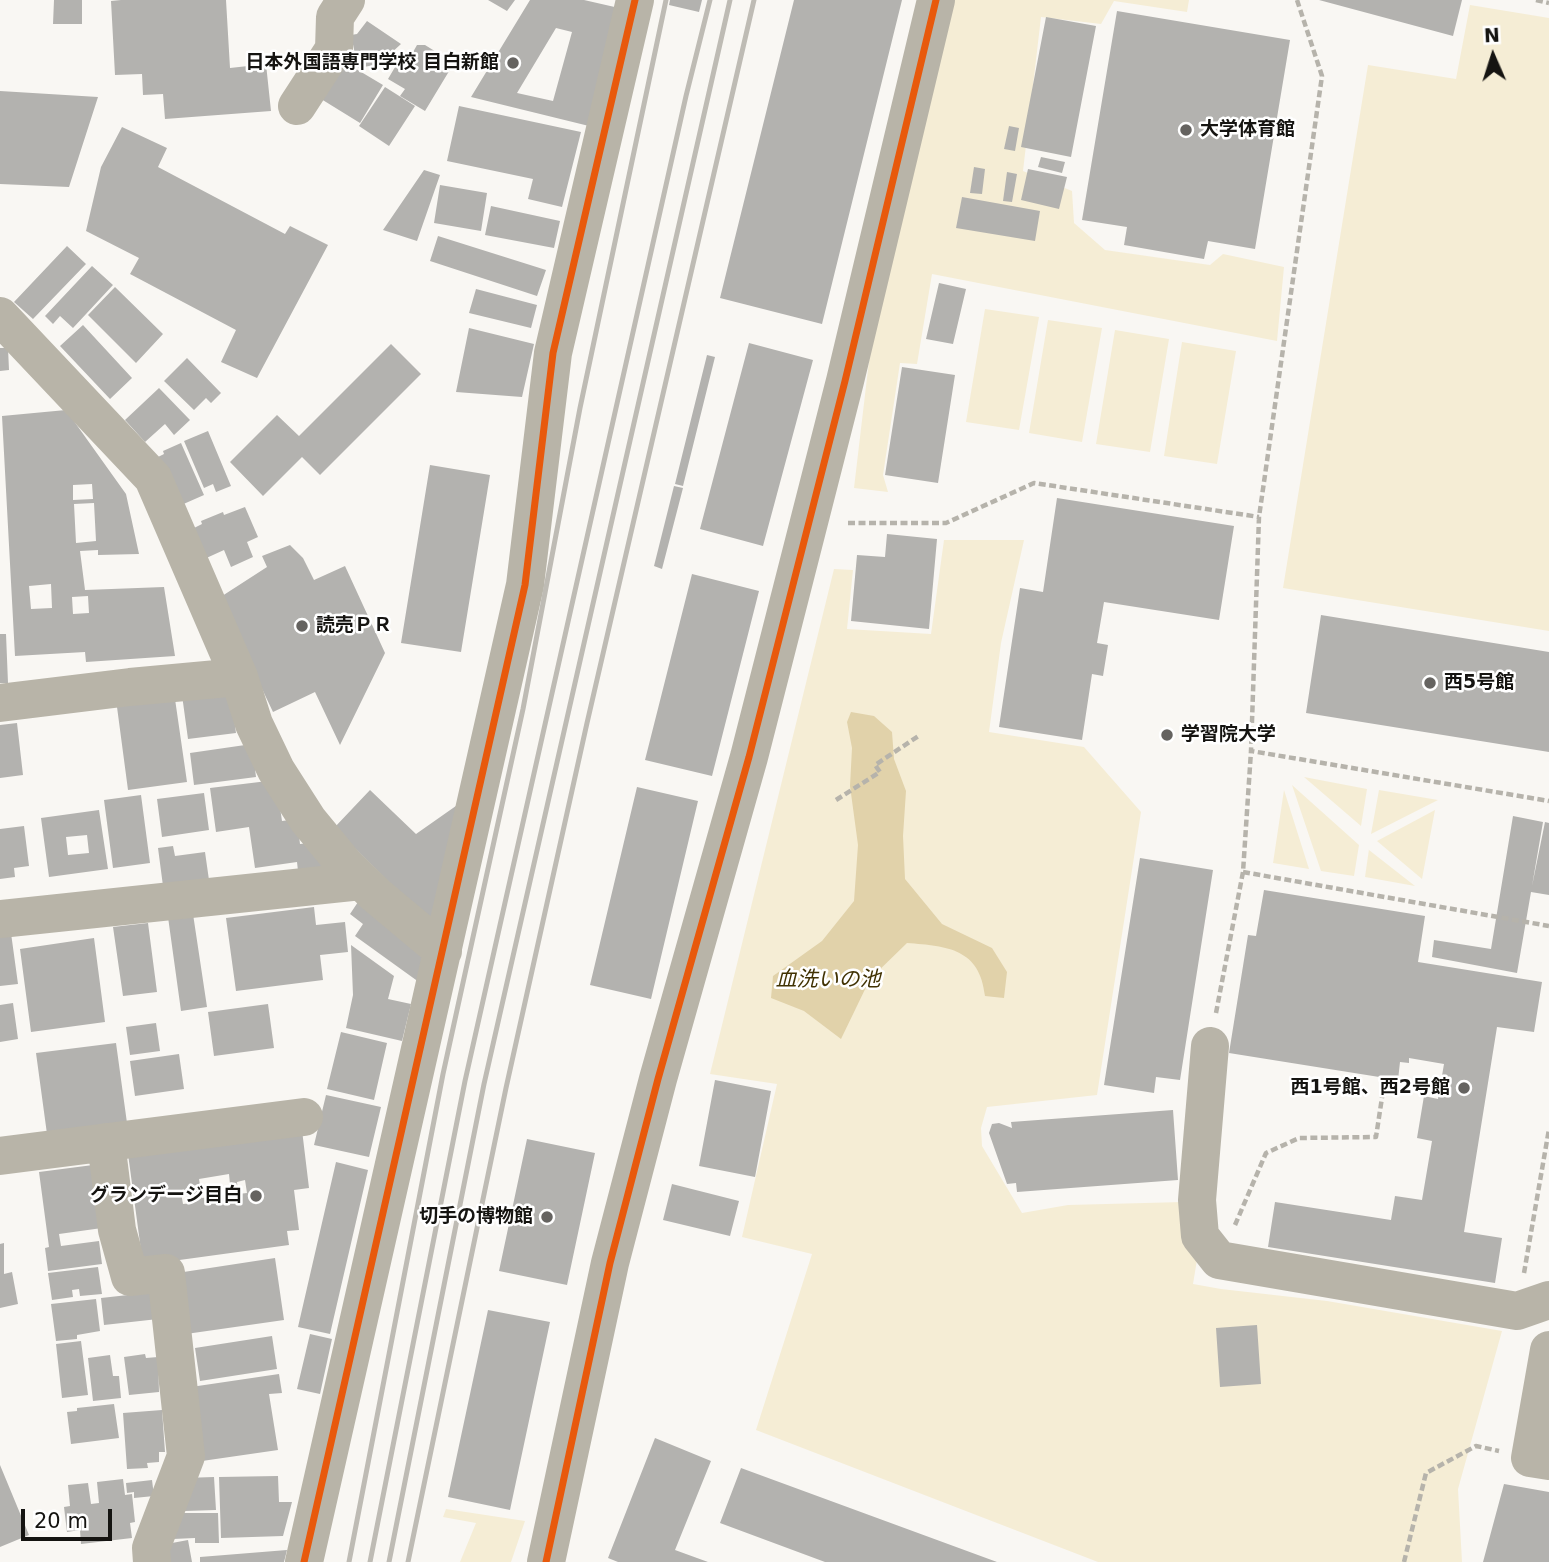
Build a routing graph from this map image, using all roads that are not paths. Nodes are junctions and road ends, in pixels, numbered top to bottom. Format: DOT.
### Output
graph roads {
  1 [pos="346,0"];
  2 [pos="635,0"];
  3 [pos="936,0"];
  4 [pos="297,106"];
  5 [pos="0,316"];
  6 [pos="239,677"];
  7 [pos="0,703"];
  8 [pos="361,881"];
  9 [pos="0,919"];
  10 [pos="443,951"];
  11 [pos="1210,1046"];
  12 [pos="304,1117"];
  13 [pos="106,1142"];
  14 [pos="0,1156"];
  15 [pos="1533,1306"];
  16 [pos="1549,1350"];
  17 [pos="1540,1459"];
  18 [pos="152,1562"];
  19 [pos="304,1562"];
  20 [pos="546,1562"];
  1 -- 4 [label="street"];
  2 -- 10 [label="street"];
  3 -- 20 [label="street"];
  5 -- 6 [label="street"];
  6 -- 7 [label="street"];
  6 -- 8 [label="street"];
  8 -- 9 [label="street"];
  8 -- 10 [label="street"];
  10 -- 19 [label="street"];
  11 -- 15 [label="street"];
  12 -- 13 [label="street"];
  13 -- 14 [label="street"];
  13 -- 18 [label="street"];
  16 -- 17 [label="street"];
}
